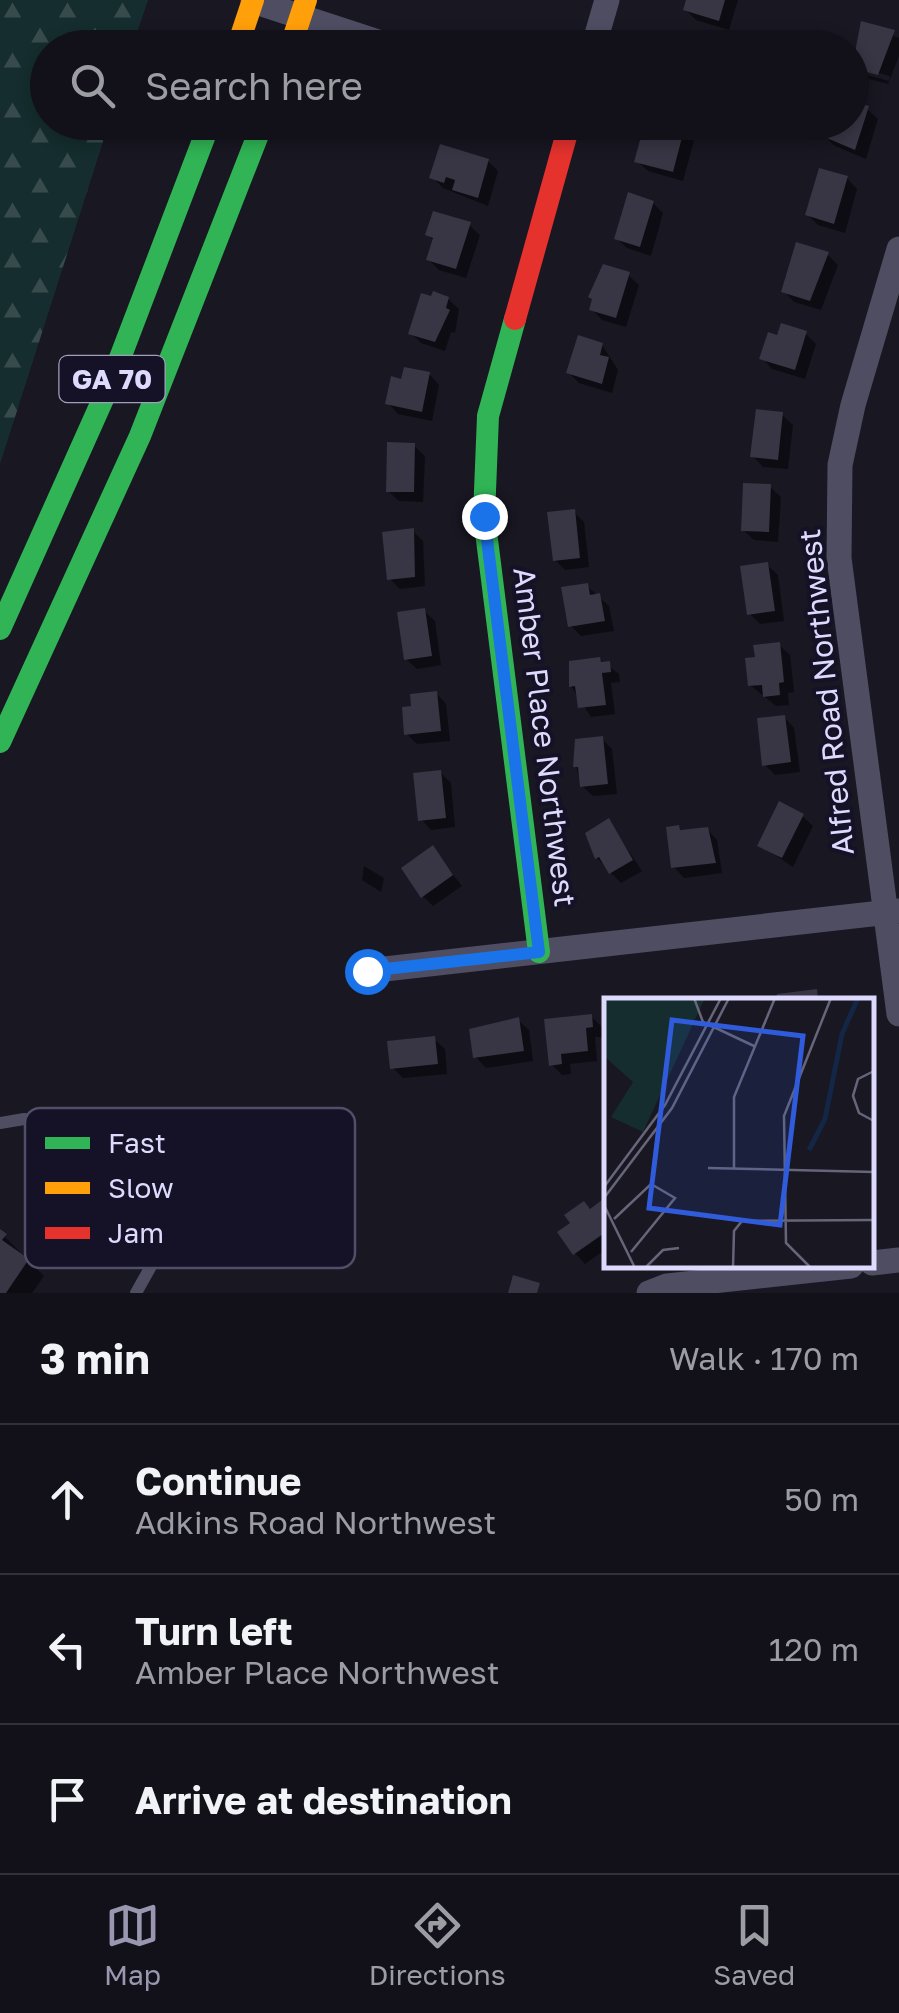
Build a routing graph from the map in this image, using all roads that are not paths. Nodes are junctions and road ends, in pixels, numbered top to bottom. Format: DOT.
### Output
graph roads {
  1 [pos="252,0"];
  2 [pos="607,0"];
  3 [pos="303,8"];
  4 [pos="243,30"];
  5 [pos="354,30"];
  6 [pos="598,30"];
  7 [pos="203,140"];
  8 [pos="257,140"];
  9 [pos="565,140"];
  10 [pos="899,250"];
  11 [pos="0,629"];
  12 [pos="0,742"];
  13 [pos="892,912"];
  14 [pos="539,952"];
  15 [pos="367,971"];
  16 [pos="899,1014"];
  17 [pos="25,1119"];
  18 [pos="0,1123"];
  19 [pos="899,1260"];
  20 [pos="874,1263"];
  21 [pos="151,1268"];
  22 [pos="833,1268"];
  23 [pos="136,1293"];
  24 [pos="649,1293"];
  1 -- 3 [label="street"];
  1 -- 4 [label="main road"];
  2 -- 6 [label="street"];
  3 -- 5 [label="street"];
  7 -- 11 [label="main road, GA 70"];
  8 -- 12 [label="main road, GA 70"];
  9 -- 14 [label="main road, Amber Place Northwest"];
  10 -- 13 [label="street, Alfred Road Northwest"];
  13 -- 14 [label="street"];
  13 -- 16 [label="street, Alfred Road Northwest"];
  14 -- 15 [label="street"];
  17 -- 18 [label="lane"];
  19 -- 20 [label="street"];
  21 -- 23 [label="lane"];
  22 -- 24 [label="street"];
}
